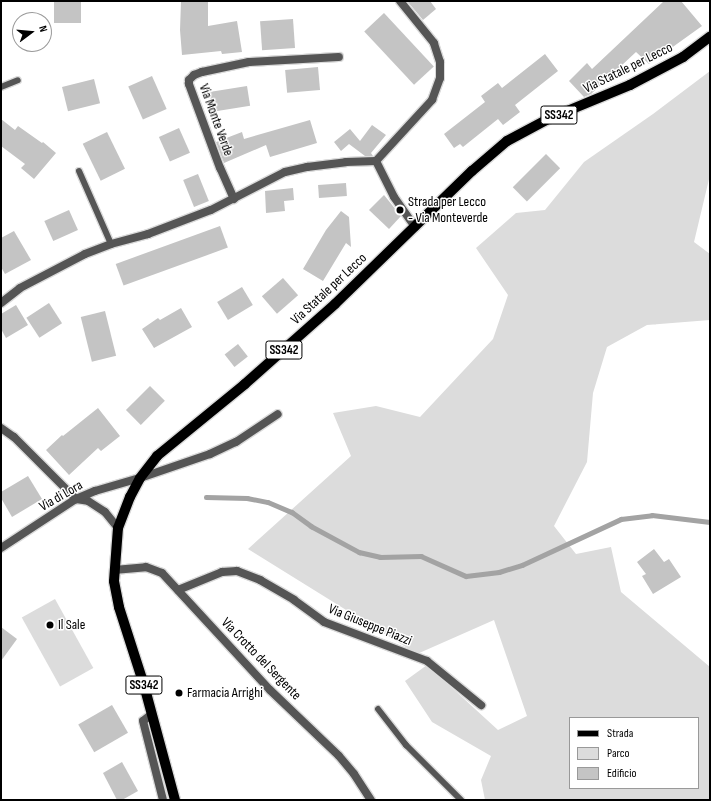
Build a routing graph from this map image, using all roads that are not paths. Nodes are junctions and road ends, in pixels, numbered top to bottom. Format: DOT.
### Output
graph roads {
  1 [pos="400,1"];
  2 [pos="710,37"];
  3 [pos="339,57"];
  4 [pos="18,80"];
  5 [pos="1,87"];
  6 [pos="376,162"];
  7 [pos="79,171"];
  8 [pos="234,200"];
  9 [pos="414,227"];
  10 [pos="111,244"];
  11 [pos="1,303"];
  12 [pos="278,414"];
  13 [pos="1,428"];
  14 [pos="140,478"];
  15 [pos="76,500"];
  16 [pos="118,528"];
  17 [pos="1,548"];
  18 [pos="114,570"];
  19 [pos="178,590"];
  20 [pos="481,705"];
  21 [pos="378,709"];
  22 [pos="152,714"];
  23 [pos="163,800"];
  24 [pos="175,800"];
  25 [pos="371,800"];
  26 [pos="462,800"];
  1 -- 6 [label="street"];
  2 -- 9 [label="main road, Via Statale per Lecco / SS342"];
  3 -- 8 [label="street, Via Monte Verde"];
  4 -- 5 [label="lane"];
  6 -- 8 [label="street"];
  6 -- 9 [label="street"];
  7 -- 10 [label="lane"];
  8 -- 10 [label="street"];
  9 -- 14 [label="main road, Via Statale per Lecco / SS342"];
  10 -- 11 [label="street"];
  12 -- 14 [label="street, Via di Lora"];
  13 -- 15 [label="street"];
  14 -- 15 [label="street, Via di Lora"];
  14 -- 16 [label="main road, Via Statale per Lecco / SS342"];
  15 -- 16 [label="street"];
  15 -- 17 [label="street, Via di Lora"];
  16 -- 18 [label="main road, Via Statale per Lecco / SS342"];
  18 -- 19 [label="street, Via Crotto del Sergente"];
  18 -- 22 [label="main road, Via Statale per Lecco / SS342"];
  19 -- 20 [label="street, Via Giuseppe Piazzi"];
  19 -- 25 [label="street, Via Crotto del Sergente"];
  21 -- 26 [label="lane"];
  22 -- 23 [label="street"];
  22 -- 24 [label="main road, Via Statale per Lecco / SS342"];
}
